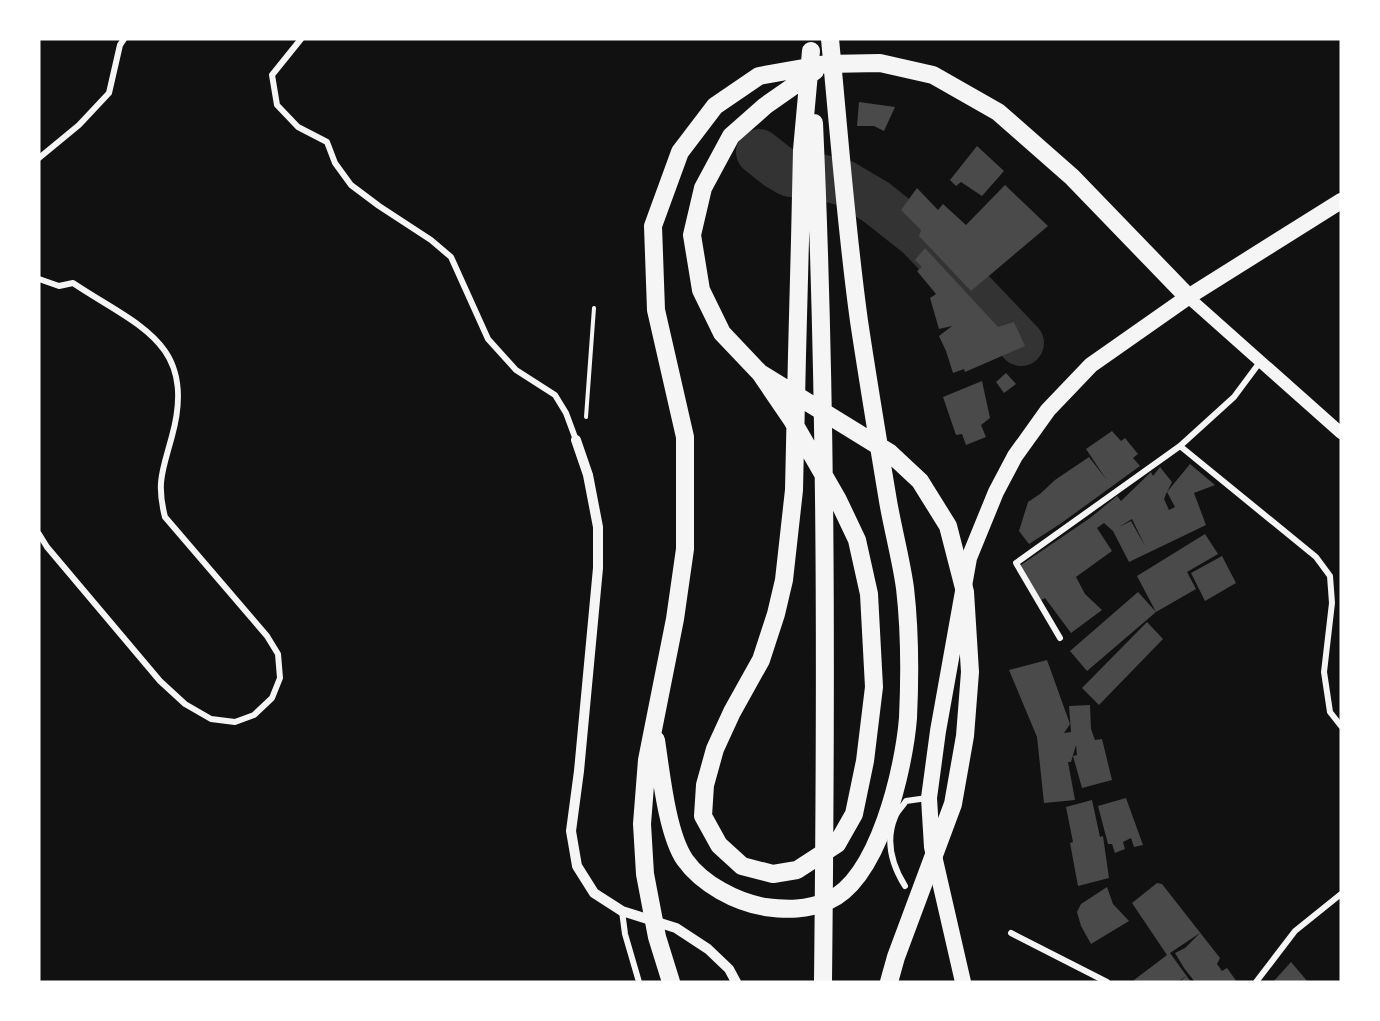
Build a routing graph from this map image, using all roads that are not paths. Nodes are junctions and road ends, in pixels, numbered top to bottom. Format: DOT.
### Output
graph roads {
  1 [pos="124,39"];
  2 [pos="301,39"];
  3 [pos="830,39"];
  4 [pos="810,45"];
  5 [pos="826,64"];
  6 [pos="39,158"];
  7 [pos="1341,201"];
  8 [pos="39,279"];
  9 [pos="1188,297"];
  10 [pos="1260,362"];
  11 [pos="760,373"];
  12 [pos="1341,433"];
  13 [pos="576,440"];
  14 [pos="1180,446"];
  15 [pos="39,534"];
  16 [pos="1060,638"];
  17 [pos="1341,726"];
  18 [pos="653,727"];
  19 [pos="929,798"];
  20 [pos="905,886"];
  21 [pos="1341,894"];
  22 [pos="625,912"];
  23 [pos="1011,933"];
  24 [pos="639,982"];
  25 [pos="671,982"];
  26 [pos="736,982"];
  27 [pos="823,982"];
  28 [pos="889,982"];
  29 [pos="963,982"];
  30 [pos="1107,982"];
  31 [pos="1256,982"];
  1 -- 6 [label="street"];
  2 -- 13 [label="street"];
  3 -- 18 [label="highway"];
  4 -- 11 [label="highway"];
  4 -- 27 [label="highway"];
  5 -- 9 [label="highway"];
  5 -- 11 [label="highway"];
  5 -- 18 [label="highway"];
  7 -- 9 [label="highway"];
  8 -- 15 [label="street"];
  9 -- 10 [label="main road"];
  9 -- 19 [label="highway"];
  10 -- 12 [label="main road"];
  10 -- 14 [label="street"];
  11 -- 28 [label="highway"];
  13 -- 22 [label="street"];
  14 -- 16 [label="street"];
  14 -- 17 [label="street"];
  18 -- 25 [label="highway"];
  19 -- 20 [label="street"];
  19 -- 29 [label="highway"];
  21 -- 31 [label="street"];
  22 -- 24 [label="street"];
  22 -- 26 [label="street"];
  23 -- 30 [label="street"];
}
